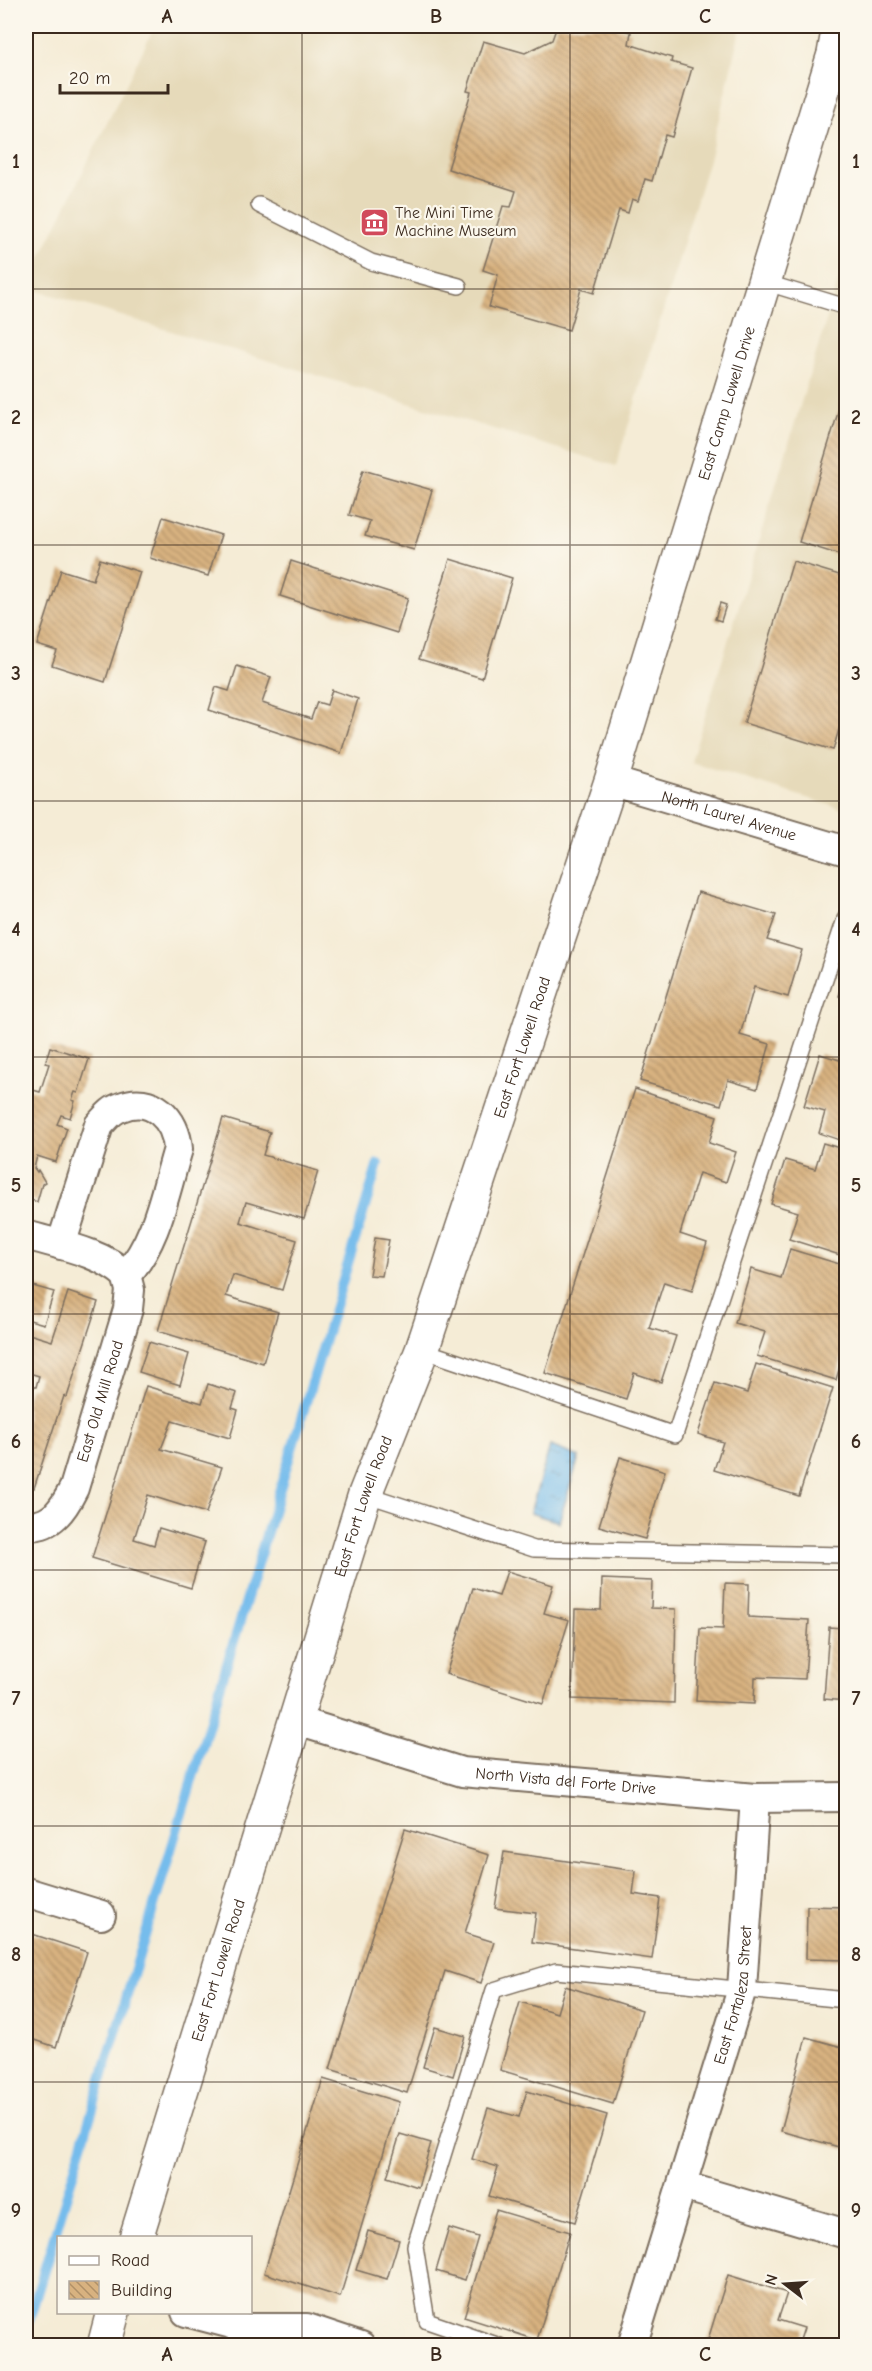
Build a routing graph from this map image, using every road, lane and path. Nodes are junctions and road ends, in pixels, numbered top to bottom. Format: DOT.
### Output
graph roads {
  1 [pos="839,26"];
  2 [pos="259,205"];
  3 [pos="764,282"];
  4 [pos="459,286"];
  5 [pos="846,307"];
  6 [pos="610,781"];
  7 [pos="846,850"];
  8 [pos="846,916"];
  9 [pos="26,1234"];
  10 [pos="61,1245"];
  11 [pos="126,1275"];
  12 [pos="422,1350"];
  13 [pos="365,1494"];
  14 [pos="45,1528"];
  15 [pos="846,1556"];
  16 [pos="294,1720"];
  17 [pos="846,1797"];
  18 [pos="755,1798"];
  19 [pos="26,1892"];
  20 [pos="100,1915"];
  21 [pos="741,1989"];
  22 [pos="846,2000"];
  23 [pos="683,2186"];
  24 [pos="846,2234"];
  25 [pos="137,2236"];
  26 [pos="113,2314"];
  27 [pos="188,2314"];
  28 [pos="242,2337"];
  29 [pos="104,2346"];
  30 [pos="361,2346"];
  31 [pos="500,2346"];
  32 [pos="632,2346"];
  1 -- 3 [label="main road, East Camp Lowell Drive"];
  2 -- 4 [label="lane"];
  3 -- 5 [label="lane"];
  3 -- 6 [label="main road, East Camp Lowell Drive"];
  6 -- 7 [label="street, North Laurel Avenue"];
  6 -- 12 [label="main road, East Fort Lowell Road"];
  8 -- 12 [label="lane"];
  9 -- 10 [label="street"];
  10 -- 11 [label="street"];
  10 -- 11 [label="street"];
  11 -- 14 [label="street, East Old Mill Road"];
  12 -- 13 [label="main road, East Fort Lowell Road"];
  13 -- 15 [label="lane"];
  13 -- 16 [label="main road, East Fort Lowell Road"];
  16 -- 18 [label="street, North Vista del Forte Drive"];
  16 -- 25 [label="main road, East Fort Lowell Road"];
  17 -- 18 [label="street, North Vista del Forte Drive"];
  18 -- 21 [label="street, East Fortaleza Street"];
  19 -- 20 [label="street"];
  21 -- 22 [label="lane"];
  21 -- 23 [label="street, East Fortaleza Street"];
  21 -- 31 [label="lane"];
  23 -- 24 [label="street"];
  23 -- 32 [label="street, East Fortaleza Street"];
  26 -- 29 [label="main road"];
  27 -- 28 [label="street"];
  28 -- 30 [label="street"];
}
